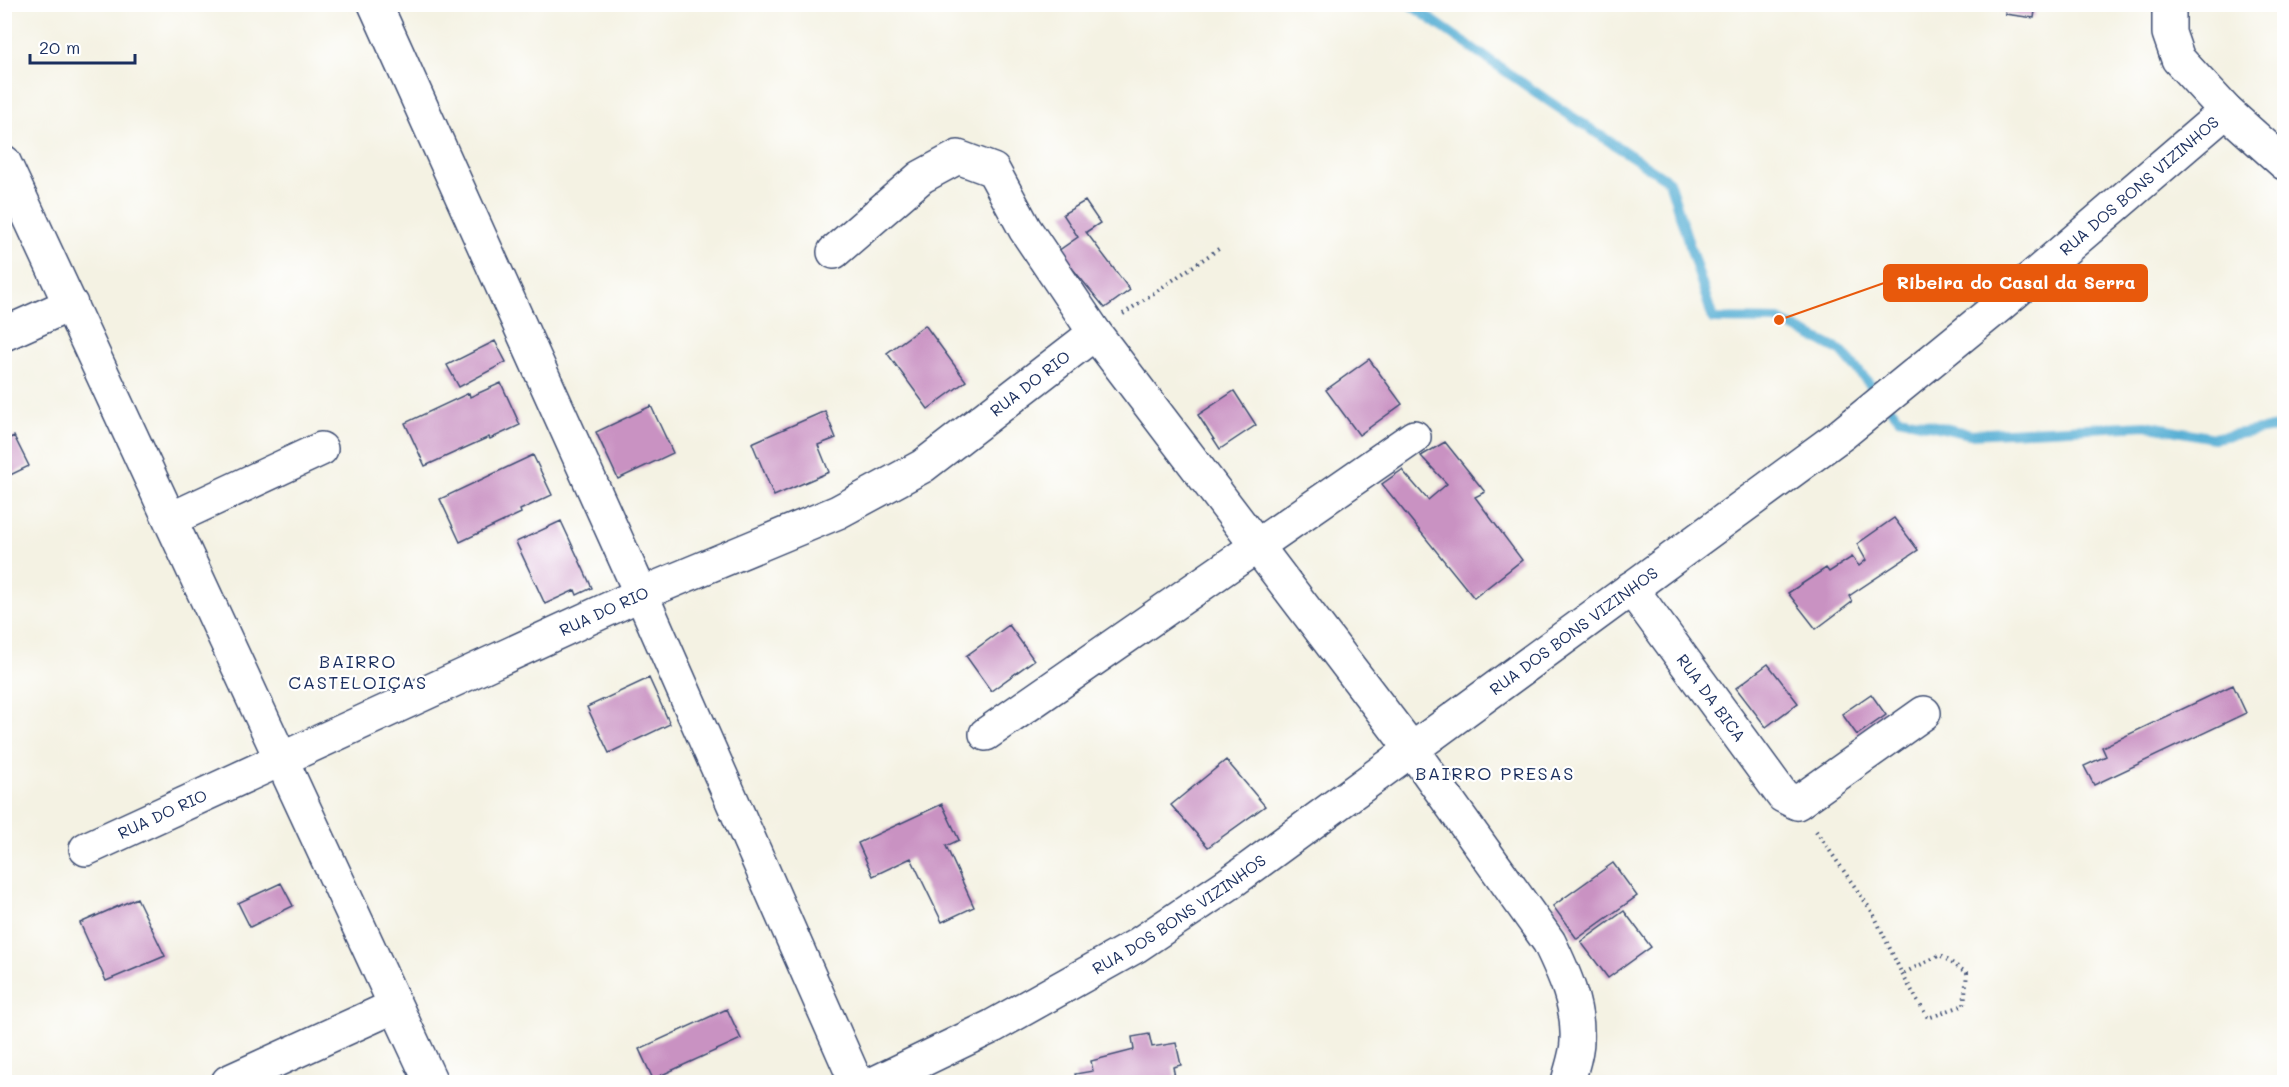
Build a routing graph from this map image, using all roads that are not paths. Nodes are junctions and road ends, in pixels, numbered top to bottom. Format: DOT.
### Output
graph roads {
  1 [pos="375,4"];
  2 [pos="2169,4"];
  3 [pos="2226,111"];
  4 [pos="4,162"];
  5 [pos="2284,163"];
  6 [pos="834,252"];
  7 [pos="70,304"];
  8 [pos="1095,333"];
  9 [pos="4,334"];
  10 [pos="1414,437"];
  11 [pos="321,448"];
  12 [pos="171,519"];
  13 [pos="1257,546"];
  14 [pos="1631,588"];
  15 [pos="641,594"];
  16 [pos="1924,713"];
  17 [pos="986,734"];
  18 [pos="1412,750"];
  19 [pos="281,761"];
  20 [pos="86,849"];
  21 [pos="395,1006"];
  22 [pos="228,1083"];
  23 [pos="430,1083"];
  24 [pos="856,1083"];
  25 [pos="877,1083"];
  26 [pos="1568,1083"];
  1 -- 15 [label="street"];
  2 -- 3 [label="street"];
  3 -- 5 [label="street"];
  3 -- 14 [label="street, RUA DOS BONS VIZINHOS"];
  4 -- 7 [label="street"];
  6 -- 8 [label="street"];
  7 -- 9 [label="street"];
  7 -- 12 [label="street"];
  8 -- 13 [label="street"];
  8 -- 15 [label="street, RUA DO RIO"];
  10 -- 13 [label="street"];
  11 -- 12 [label="street"];
  12 -- 19 [label="street"];
  13 -- 17 [label="street"];
  13 -- 18 [label="street"];
  14 -- 16 [label="street, RUA DA BICA"];
  14 -- 18 [label="street, RUA DOS BONS VIZINHOS"];
  15 -- 19 [label="street, RUA DO RIO"];
  15 -- 24 [label="street"];
  18 -- 25 [label="street, RUA DOS BONS VIZINHOS"];
  18 -- 26 [label="street"];
  19 -- 20 [label="street, RUA DO RIO"];
  19 -- 21 [label="street"];
  21 -- 22 [label="street"];
  21 -- 23 [label="street"];
}
